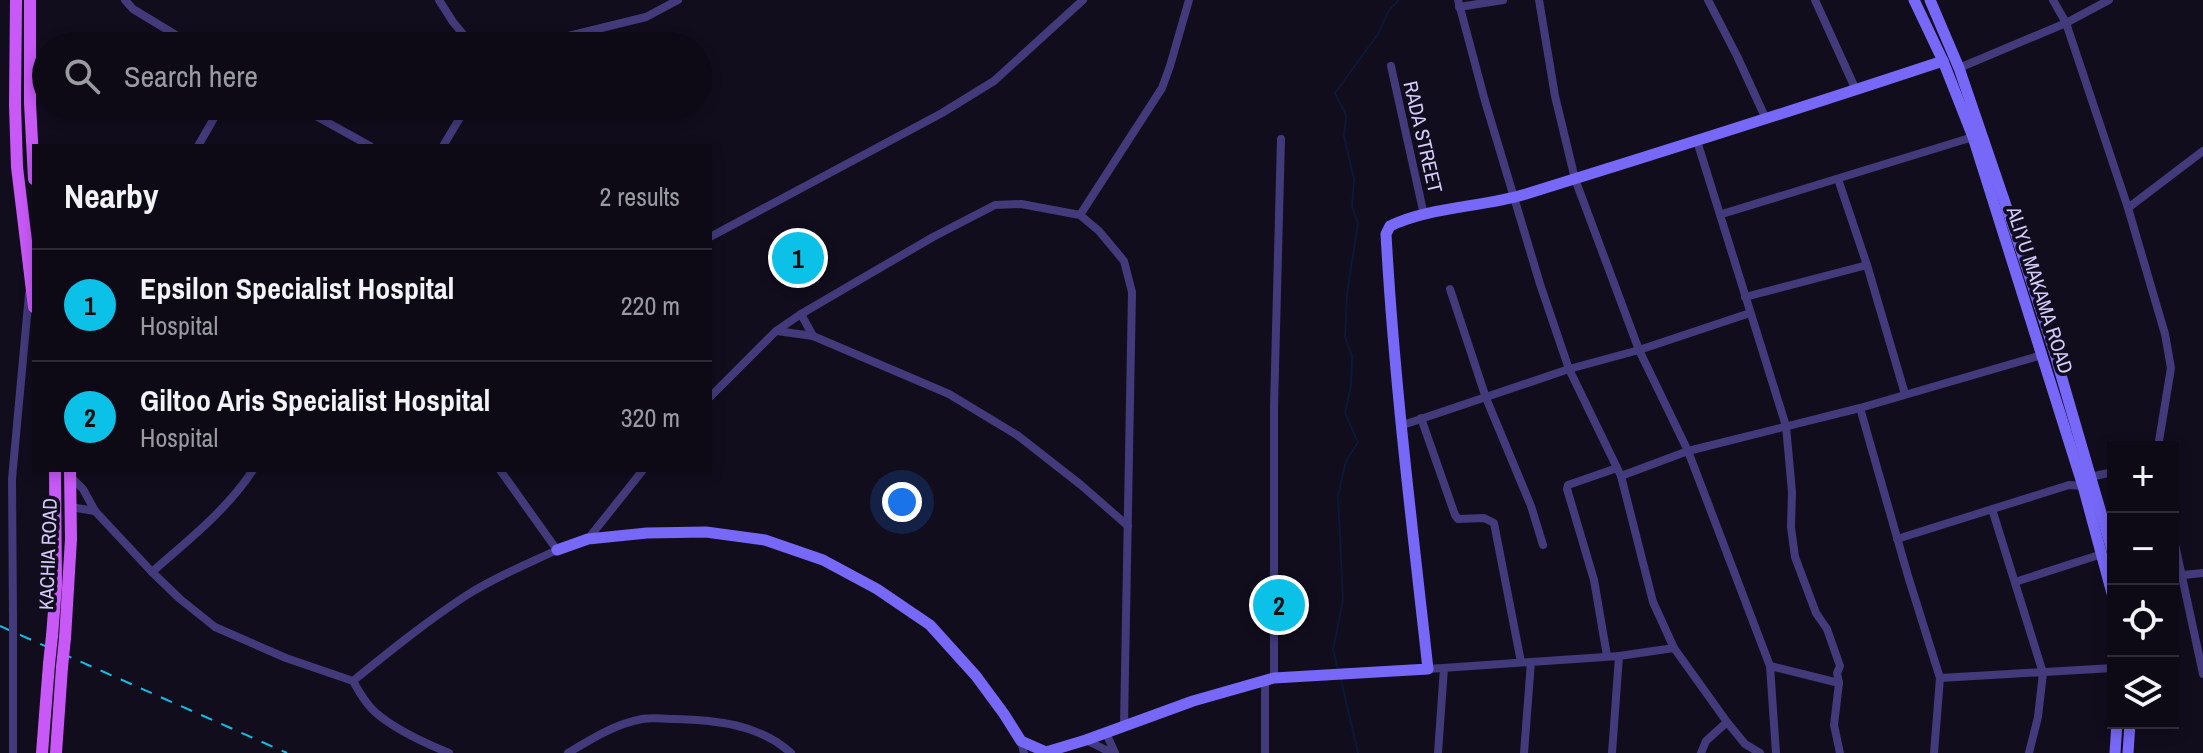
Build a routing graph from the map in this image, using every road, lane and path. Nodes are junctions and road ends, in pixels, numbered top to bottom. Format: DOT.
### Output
graph roads {
  1 [pos="16,0"];
  2 [pos="30,0"];
  3 [pos="125,0"];
  4 [pos="439,0"];
  5 [pos="678,0"];
  6 [pos="1083,0"];
  7 [pos="1189,0"];
  8 [pos="1503,0"];
  9 [pos="1539,0"];
  10 [pos="1708,0"];
  11 [pos="1815,0"];
  12 [pos="1914,0"];
  13 [pos="1930,0"];
  14 [pos="2053,0"];
  15 [pos="2109,0"];
  16 [pos="1458,3"];
  17 [pos="2066,23"];
  18 [pos="171,32"];
  19 [pos="463,32"];
  20 [pos="585,32"];
  21 [pos="1943,61"];
  22 [pos="1391,66"];
  23 [pos="1959,68"];
  24 [pos="1856,90"];
  25 [pos="1766,119"];
  26 [pos="213,120"];
  27 [pos="323,120"];
  28 [pos="459,120"];
  29 [pos="1973,137"];
  30 [pos="1281,139"];
  31 [pos="1697,141"];
  32 [pos="32,144"];
  33 [pos="199,144"];
  34 [pos="366,144"];
  35 [pos="444,144"];
  36 [pos="2203,151"];
  37 [pos="1575,179"];
  38 [pos="1838,179"];
  39 [pos="1515,197"];
  40 [pos="2128,208"];
  41 [pos="1722,214"];
  42 [pos="1080,215"];
  43 [pos="1424,215"];
  44 [pos="712,236"];
  45 [pos="2011,237"];
  46 [pos="1867,265"];
  47 [pos="30,282"];
  48 [pos="1450,289"];
  49 [pos="32,294"];
  50 [pos="1745,297"];
  51 [pos="1750,313"];
  52 [pos="801,314"];
  53 [pos="776,331"];
  54 [pos="813,336"];
  55 [pos="1639,350"];
  56 [pos="2042,355"];
  57 [pos="1569,369"];
  58 [pos="1905,394"];
  59 [pos="712,395"];
  60 [pos="1486,398"];
  61 [pos="1860,408"];
  62 [pos="1421,418"];
  63 [pos="1400,426"];
  64 [pos="1786,426"];
  65 [pos="2159,441"];
  66 [pos="1688,451"];
  67 [pos="55,472"];
  68 [pos="252,472"];
  69 [pos="501,472"];
  70 [pos="641,472"];
  71 [pos="1619,472"];
  72 [pos="70,474"];
  73 [pos="2107,474"];
  74 [pos="2087,481"];
  75 [pos="70,507"];
  76 [pos="1992,509"];
  77 [pos="95,511"];
  78 [pos="1128,526"];
  79 [pos="588,539"];
  80 [pos="1897,539"];
  81 [pos="1543,545"];
  82 [pos="557,550"];
  83 [pos="2107,554"];
  84 [pos="2179,559"];
  85 [pos="152,572"];
  86 [pos="2203,573"];
  87 [pos="2183,575"];
  88 [pos="2015,582"];
  89 [pos="58,637"];
  90 [pos="1674,648"];
  91 [pos="1607,656"];
  92 [pos="1619,656"];
  93 [pos="1526,662"];
  94 [pos="56,665"];
  95 [pos="1770,666"];
  96 [pos="1444,668"];
  97 [pos="2107,668"];
  98 [pos="1428,669"];
  99 [pos="2043,673"];
  100 [pos="2203,674"];
  101 [pos="1940,678"];
  102 [pos="1270,679"];
  103 [pos="353,681"];
  104 [pos="1839,683"];
  105 [pos="1727,722"];
  106 [pos="1124,725"];
  107 [pos="2117,729"];
  108 [pos="2130,729"];
  109 [pos="1106,733"];
  110 [pos="1086,740"];
  111 [pos="1023,747"];
  112 [pos="13,753"];
  113 [pos="42,753"];
  114 [pos="56,753"];
  115 [pos="449,753"];
  116 [pos="568,753"];
  117 [pos="791,753"];
  118 [pos="1046,753"];
  119 [pos="1114,753"];
  120 [pos="1265,753"];
  121 [pos="1438,753"];
  122 [pos="1524,753"];
  123 [pos="1612,753"];
  124 [pos="1701,753"];
  125 [pos="1760,753"];
  126 [pos="1776,753"];
  127 [pos="1840,753"];
  128 [pos="1934,753"];
  129 [pos="2029,753"];
  130 [pos="2115,753"];
  131 [pos="2128,753"];
  1 -- 47 [label="main road"];
  2 -- 32 [label="main road"];
  3 -- 18 [label="street"];
  4 -- 19 [label="street"];
  5 -- 20 [label="street"];
  6 -- 44 [label="street"];
  7 -- 42 [label="street"];
  8 -- 16 [label="street"];
  9 -- 37 [label="street"];
  10 -- 25 [label="street"];
  11 -- 24 [label="street"];
  12 -- 21 [label="street, ALIYU MAKAMA ROAD"];
  13 -- 23 [label="street, ALIYU MAKAMA ROAD"];
  14 -- 17 [label="street"];
  15 -- 17 [label="street"];
  16 -- 39 [label="street"];
  17 -- 23 [label="street"];
  17 -- 40 [label="street"];
  21 -- 24 [label="street"];
  21 -- 29 [label="street, ALIYU MAKAMA ROAD"];
  22 -- 43 [label="street, RADA STREET"];
  23 -- 45 [label="street, ALIYU MAKAMA ROAD"];
  24 -- 25 [label="street"];
  25 -- 31 [label="street"];
  26 -- 33 [label="street"];
  27 -- 34 [label="street"];
  28 -- 35 [label="street"];
  29 -- 38 [label="street"];
  29 -- 45 [label="street, ALIYU MAKAMA ROAD"];
  30 -- 102 [label="street"];
  31 -- 37 [label="street"];
  31 -- 41 [label="street"];
  36 -- 40 [label="street"];
  37 -- 39 [label="street"];
  37 -- 55 [label="street"];
  38 -- 41 [label="street"];
  38 -- 46 [label="street"];
  39 -- 43 [label="street"];
  39 -- 57 [label="street"];
  40 -- 65 [label="street"];
  41 -- 50 [label="street"];
  42 -- 52 [label="street"];
  42 -- 78 [label="street"];
  43 -- 63 [label="street"];
  45 -- 56 [label="street, ALIYU MAKAMA ROAD"];
  45 -- 74 [label="street, ALIYU MAKAMA ROAD"];
  46 -- 50 [label="street"];
  46 -- 58 [label="street"];
  47 -- 49 [label="main road"];
  47 -- 112 [label="street, bridge"];
  48 -- 60 [label="street"];
  50 -- 51 [label="street"];
  51 -- 55 [label="street"];
  51 -- 64 [label="street"];
  52 -- 53 [label="street"];
  52 -- 54 [label="street"];
  53 -- 54 [label="street"];
  53 -- 59 [label="street"];
  54 -- 78 [label="street"];
  55 -- 57 [label="street"];
  55 -- 66 [label="street"];
  56 -- 58 [label="street"];
  56 -- 74 [label="street, ALIYU MAKAMA ROAD"];
  57 -- 60 [label="street"];
  57 -- 71 [label="street"];
  58 -- 61 [label="street"];
  60 -- 62 [label="street"];
  60 -- 81 [label="street"];
  61 -- 64 [label="street"];
  61 -- 80 [label="street"];
  62 -- 63 [label="street"];
  62 -- 93 [label="street"];
  63 -- 98 [label="street"];
  64 -- 66 [label="street"];
  64 -- 104 [label="street"];
  66 -- 71 [label="street"];
  66 -- 95 [label="street"];
  67 -- 89 [label="main road, KACHIA ROAD"];
  68 -- 85 [label="street"];
  69 -- 82 [label="street"];
  70 -- 79 [label="street"];
  71 -- 90 [label="street"];
  71 -- 91 [label="street"];
  72 -- 75 [label="main road, KACHIA ROAD"];
  72 -- 77 [label="street"];
  73 -- 74 [label="street"];
  74 -- 76 [label="street"];
  74 -- 83 [label="street, ALIYU MAKAMA ROAD"];
  75 -- 77 [label="street"];
  75 -- 89 [label="main road, KACHIA ROAD"];
  76 -- 80 [label="street"];
  76 -- 88 [label="street"];
  77 -- 85 [label="street"];
  78 -- 106 [label="street"];
  79 -- 82 [label="street"];
  79 -- 111 [label="street"];
  80 -- 101 [label="street"];
  82 -- 103 [label="street"];
  83 -- 88 [label="street"];
  84 -- 87 [label="street"];
  85 -- 103 [label="street"];
  86 -- 87 [label="street"];
  87 -- 100 [label="street"];
  88 -- 99 [label="street"];
  89 -- 94 [label="main road, bridge"];
  90 -- 92 [label="street"];
  90 -- 105 [label="street"];
  91 -- 92 [label="street"];
  91 -- 93 [label="street"];
  92 -- 123 [label="street"];
  93 -- 96 [label="street"];
  93 -- 122 [label="street"];
  94 -- 113 [label="main road"];
  94 -- 114 [label="main road"];
  95 -- 104 [label="street"];
  95 -- 126 [label="street"];
  96 -- 98 [label="street"];
  96 -- 121 [label="street"];
  97 -- 99 [label="street"];
  98 -- 102 [label="street"];
  99 -- 101 [label="street"];
  99 -- 129 [label="street"];
  101 -- 128 [label="street"];
  102 -- 106 [label="street"];
  102 -- 120 [label="street"];
  103 -- 115 [label="street"];
  104 -- 127 [label="street"];
  105 -- 124 [label="street"];
  105 -- 125 [label="street"];
  106 -- 109 [label="street"];
  107 -- 130 [label="street"];
  108 -- 131 [label="street"];
  109 -- 110 [label="street"];
  109 -- 119 [label="street"];
  110 -- 118 [label="street"];
  110 -- 119 [label="street"];
  111 -- 118 [label="street"];
  116 -- 117 [label="street"];
}
